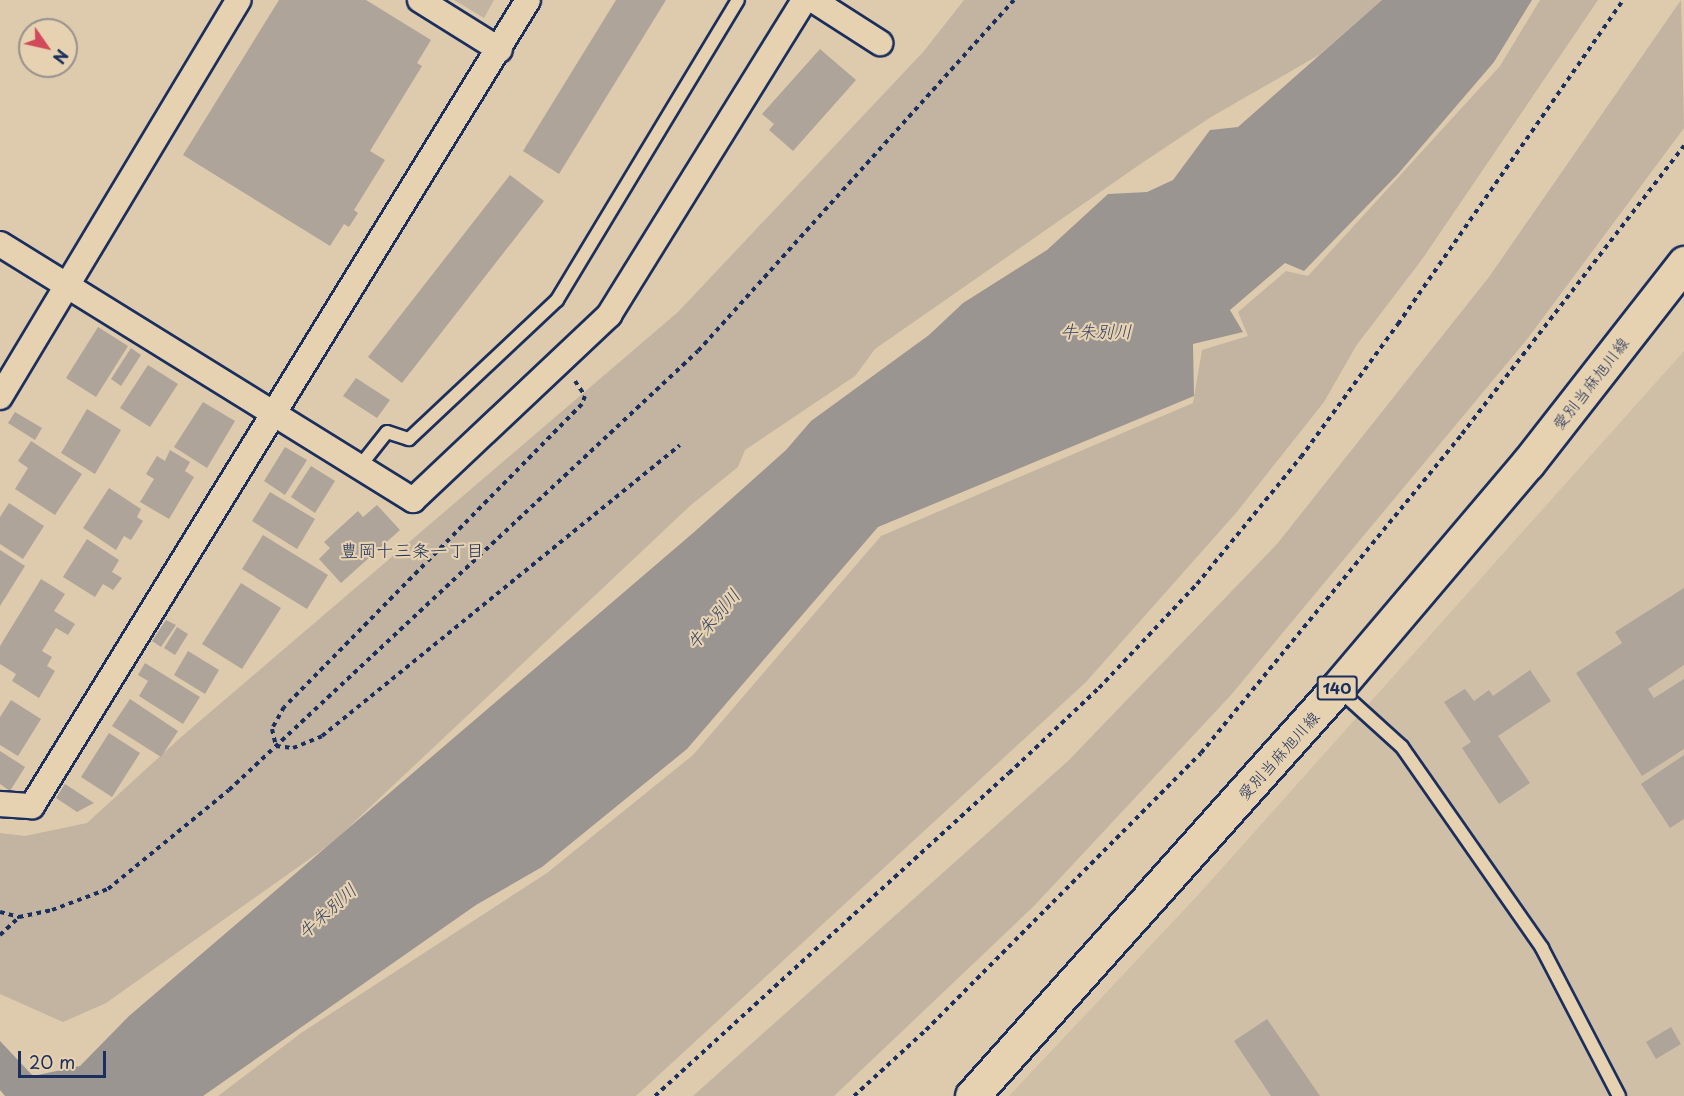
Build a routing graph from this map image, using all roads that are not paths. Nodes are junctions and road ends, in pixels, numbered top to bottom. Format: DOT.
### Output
graph roads {
  1 [pos="239,0"];
  2 [pos="420,0"];
  3 [pos="528,0"];
  4 [pos="738,0"];
  5 [pos="804,0"];
  6 [pos="813,0"];
  7 [pos="880,43"];
  8 [pos="500,50"];
  9 [pos="0,243"];
  10 [pos="1684,263"];
  11 [pos="68,284"];
  12 [pos="0,397"];
  13 [pos="273,410"];
  14 [pos="360,466"];
  15 [pos="1337,688"];
  16 [pos="0,804"];
  17 [pos="972,1096"];
  18 [pos="1619,1096"];
  1 -- 11 [label="street"];
  2 -- 8 [label="street"];
  3 -- 8 [label="street"];
  4 -- 14 [label="lane"];
  5 -- 14 [label="street"];
  6 -- 7 [label="street"];
  8 -- 13 [label="street"];
  9 -- 11 [label="street"];
  10 -- 15 [label="main road, 愛別当麻旭川線 / 140"];
  11 -- 12 [label="street"];
  11 -- 13 [label="street"];
  13 -- 14 [label="street"];
  13 -- 16 [label="street"];
  15 -- 17 [label="main road, 愛別当麻旭川線 / 140"];
  15 -- 18 [label="lane"];
}
